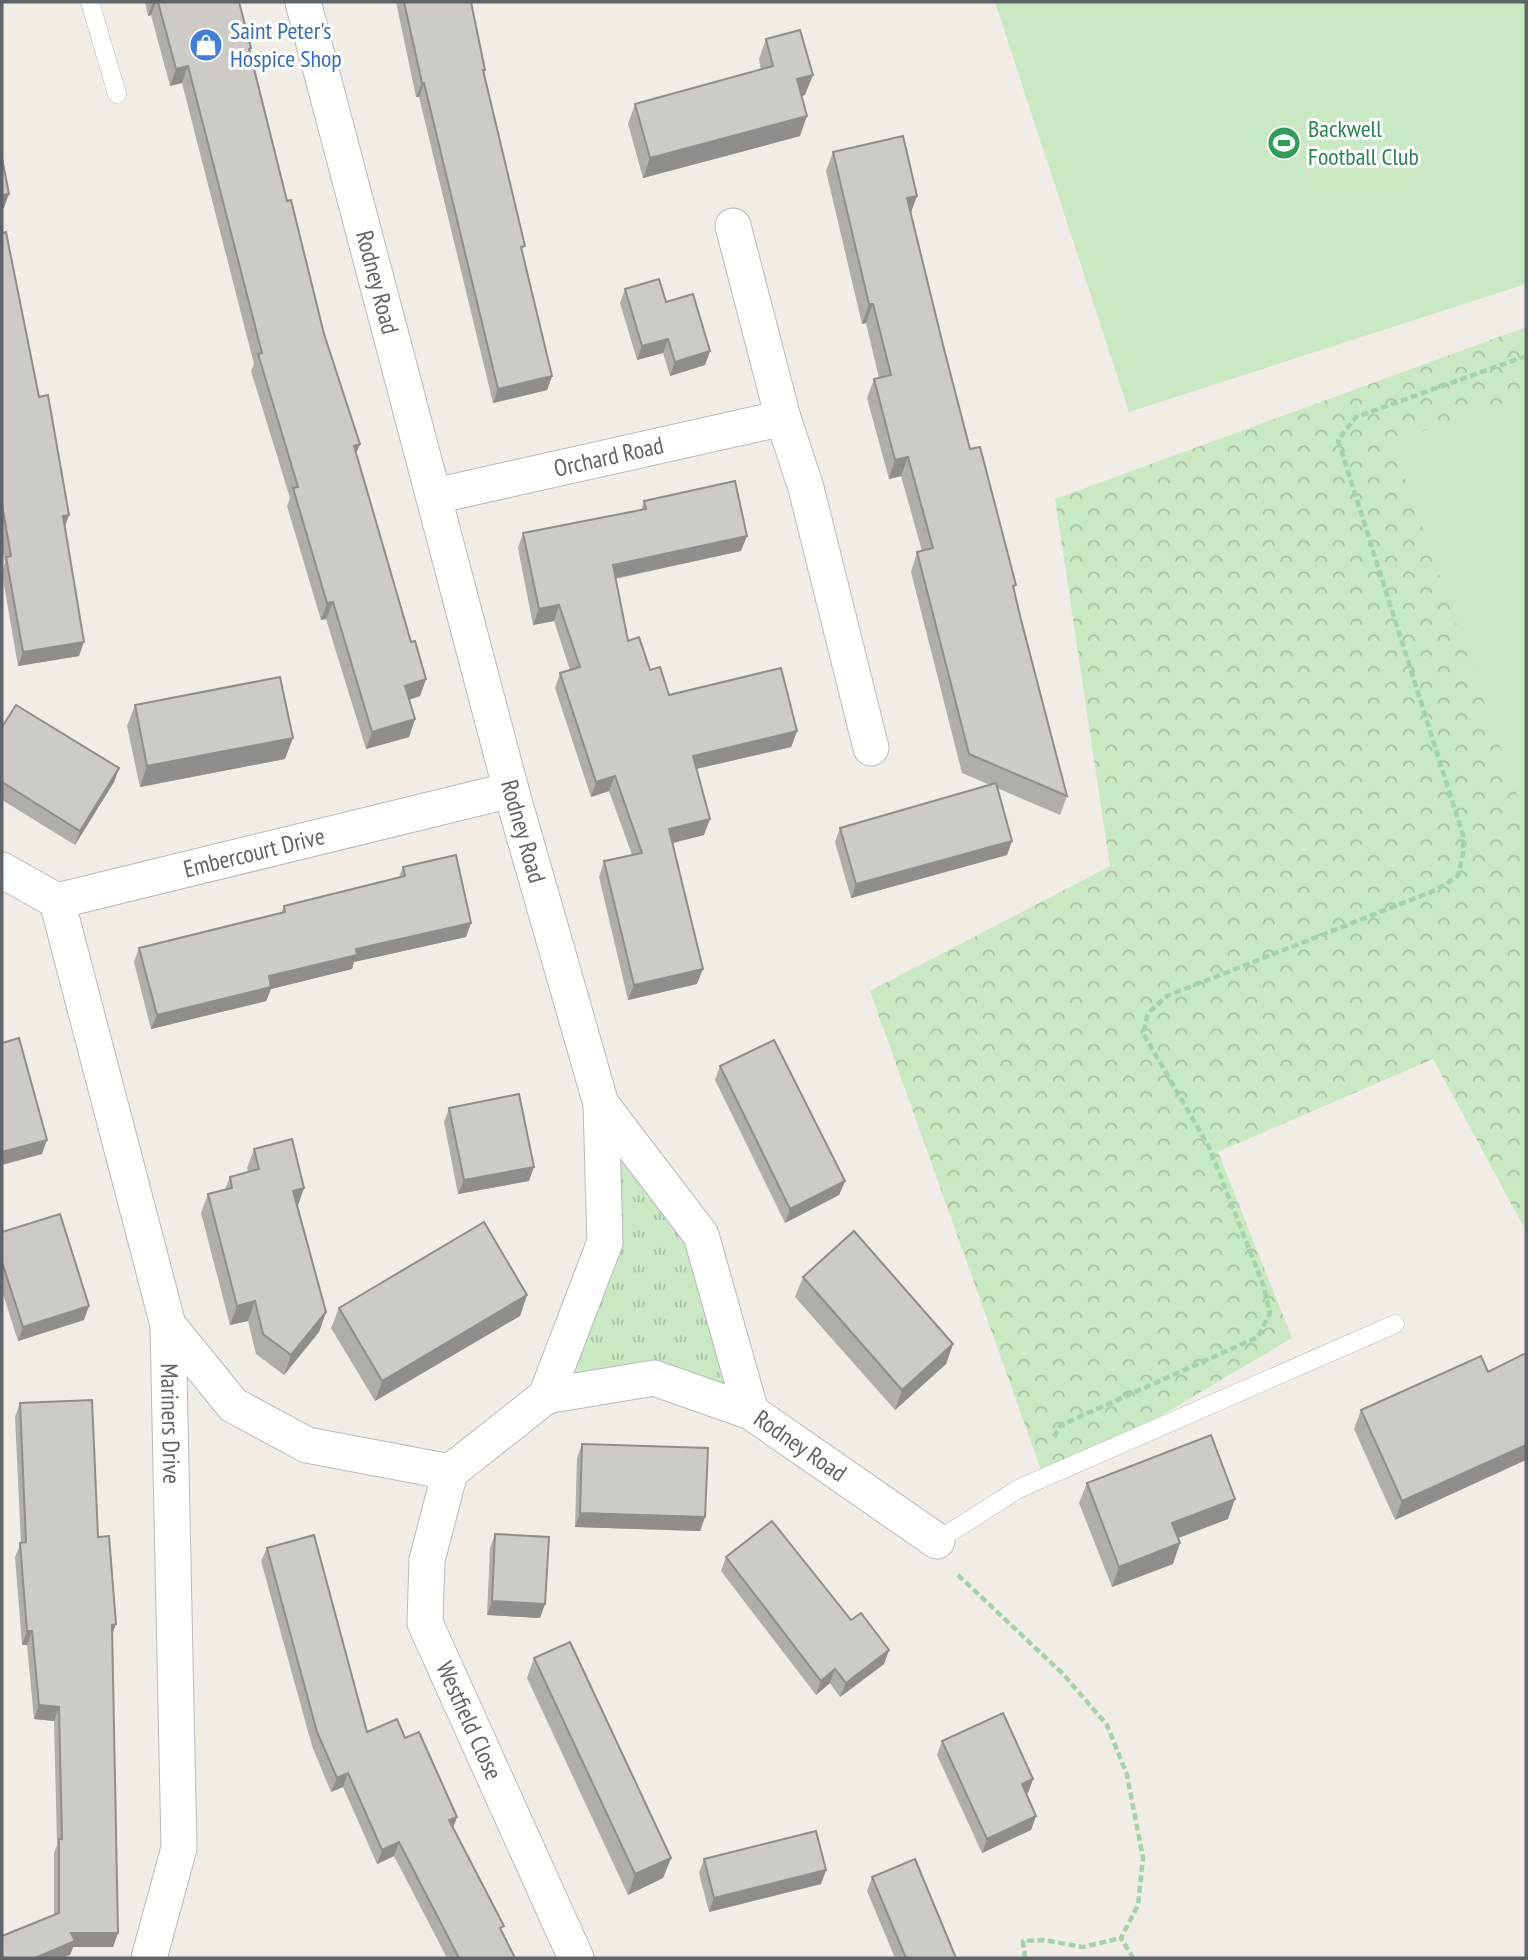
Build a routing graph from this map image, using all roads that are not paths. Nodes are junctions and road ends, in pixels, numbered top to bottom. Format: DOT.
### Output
graph roads {
  1 [pos="90,2"];
  2 [pos="303,2"];
  3 [pos="117,94"];
  4 [pos="733,226"];
  5 [pos="783,418"];
  6 [pos="435,496"];
  7 [pos="871,748"];
  8 [pos="511,790"];
  9 [pos="2,870"];
  10 [pos="57,901"];
  11 [pos="601,1104"];
  12 [pos="1395,1324"];
  13 [pos="168,1325"];
  14 [pos="546,1396"];
  15 [pos="751,1412"];
  16 [pos="450,1472"];
  17 [pos="937,1541"];
  18 [pos="149,1958"];
  19 [pos="576,1958"];
  1 -- 3 [label="lane"];
  2 -- 6 [label="street, Rodney Road"];
  4 -- 5 [label="street"];
  5 -- 6 [label="street, Orchard Road"];
  5 -- 7 [label="street"];
  6 -- 8 [label="street, Rodney Road"];
  8 -- 10 [label="street, Embercourt Drive"];
  8 -- 11 [label="street, Rodney Road"];
  9 -- 10 [label="street"];
  10 -- 13 [label="street, Mariners Drive"];
  11 -- 14 [label="street"];
  11 -- 15 [label="street, Rodney Road"];
  12 -- 17 [label="lane"];
  13 -- 16 [label="street"];
  13 -- 18 [label="street, Mariners Drive"];
  14 -- 15 [label="street"];
  14 -- 16 [label="street"];
  15 -- 17 [label="street, Rodney Road"];
  16 -- 19 [label="street, Westfield Close"];
}
